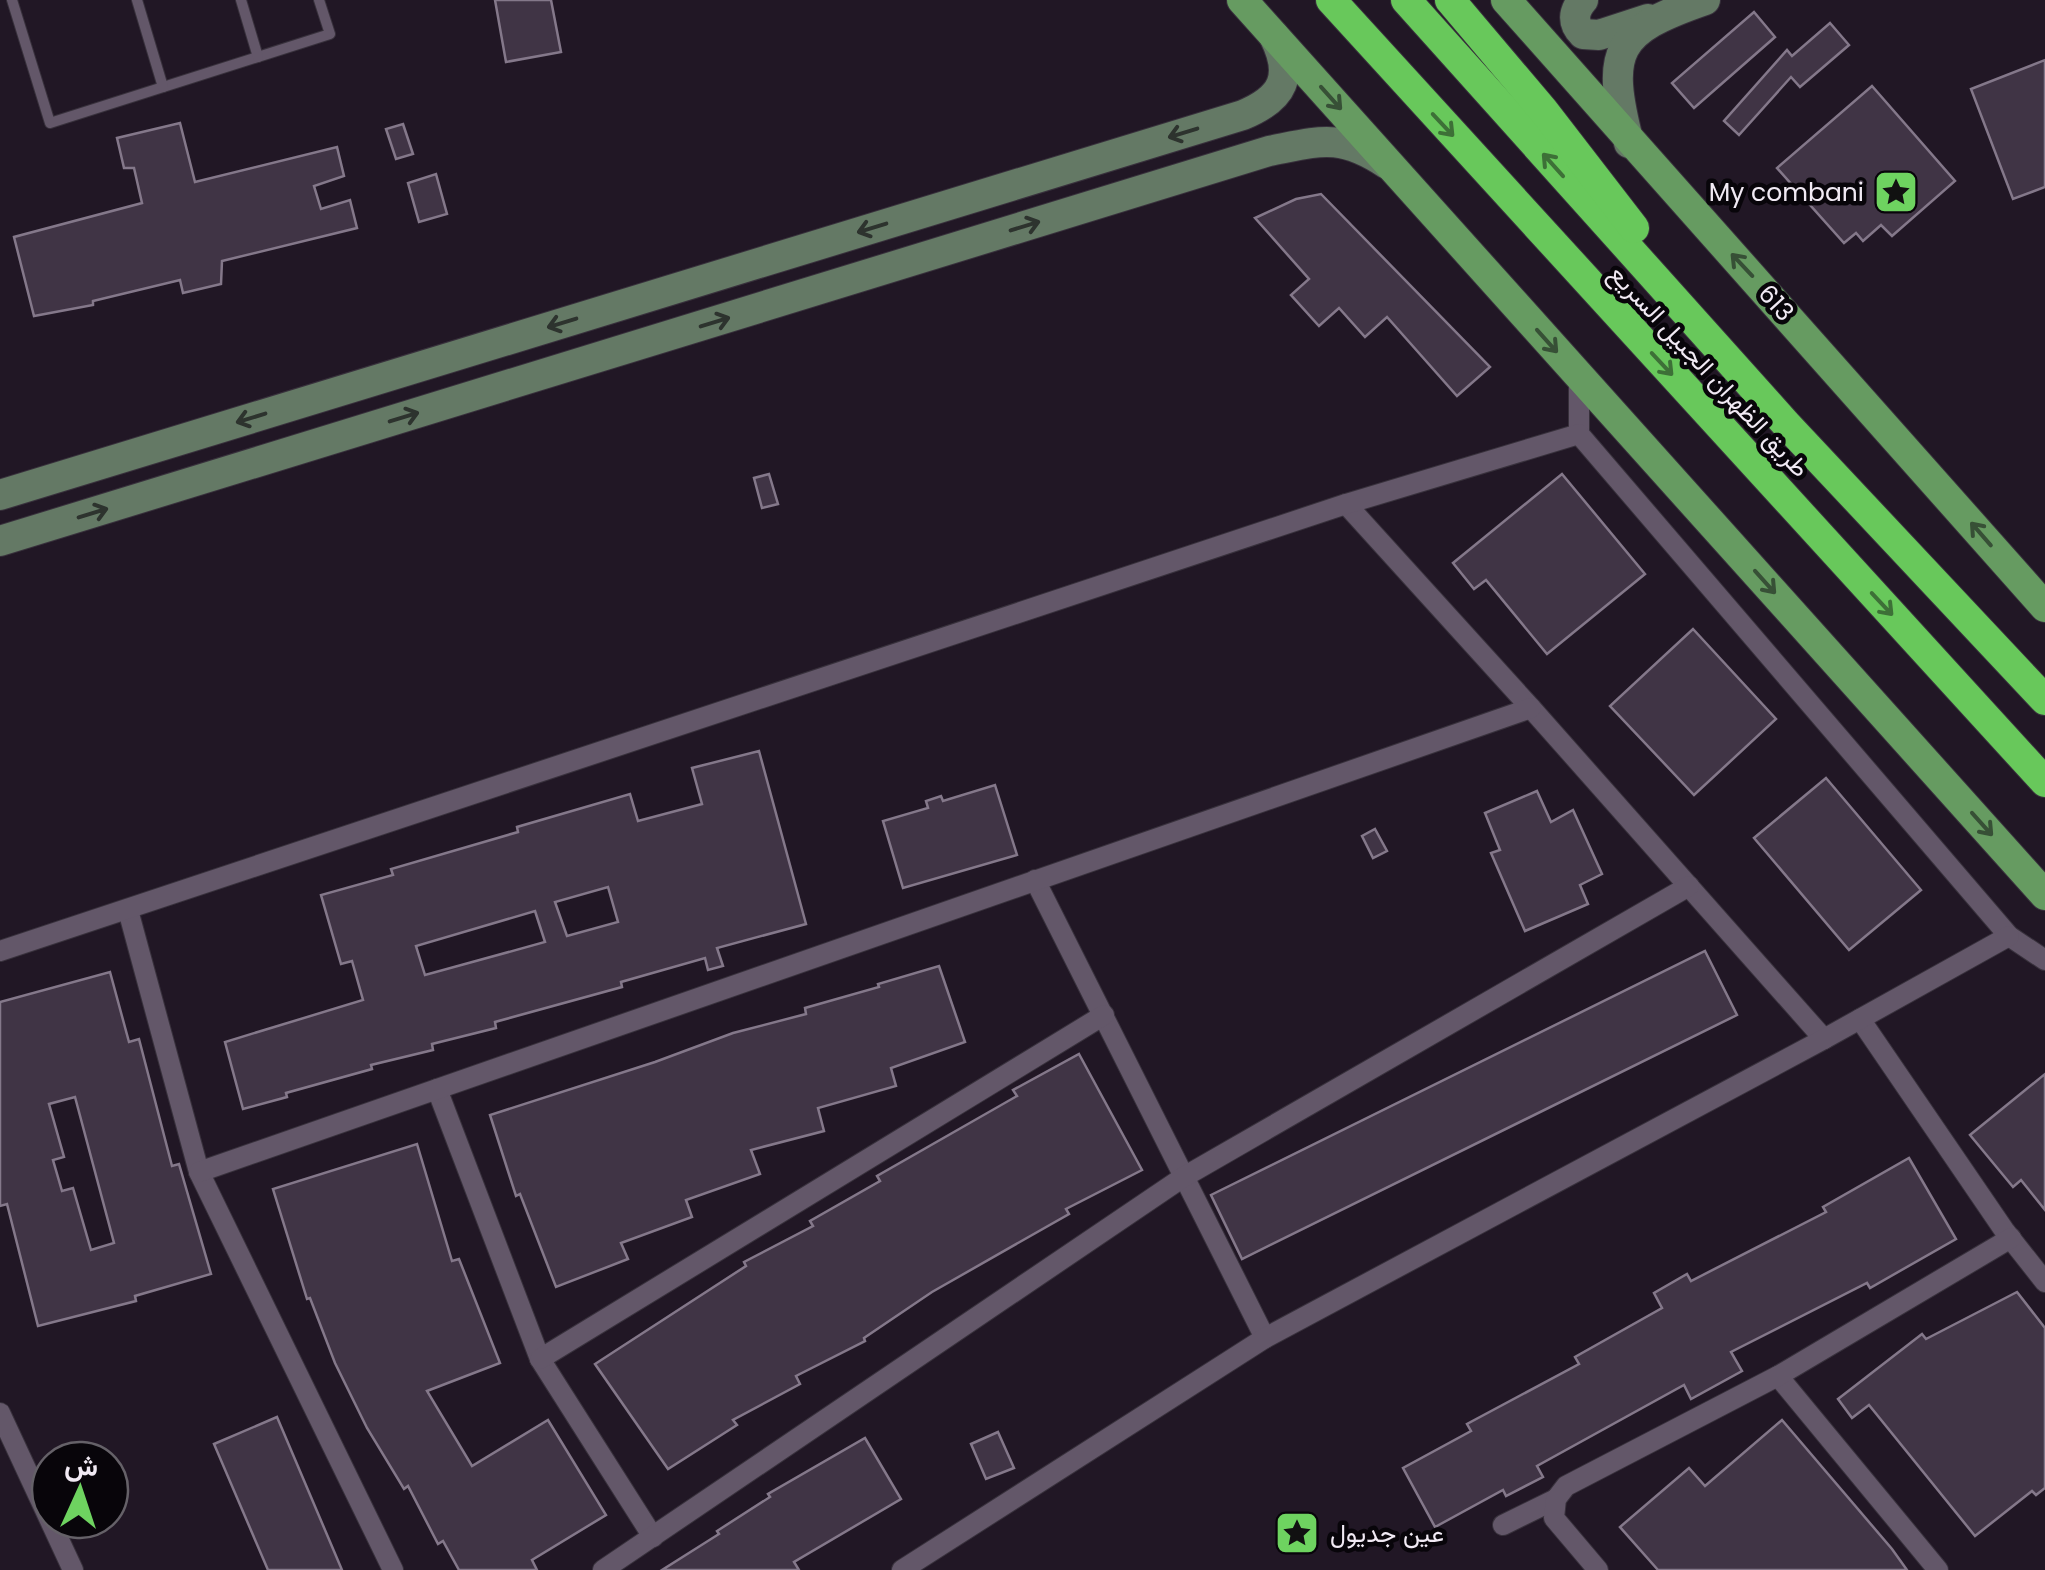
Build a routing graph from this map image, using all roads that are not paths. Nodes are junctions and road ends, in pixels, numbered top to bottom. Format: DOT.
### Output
graph roads {
  1 [pos="12,0"];
  2 [pos="136,0"];
  3 [pos="241,0"];
  4 [pos="319,0"];
  5 [pos="1242,0"];
  6 [pos="1331,0"];
  7 [pos="1406,0"];
  8 [pos="1450,0"];
  9 [pos="1506,0"];
  10 [pos="1583,0"];
  11 [pos="1705,0"];
  12 [pos="1655,17"];
  13 [pos="1273,34"];
  14 [pos="258,57"];
  15 [pos="163,87"];
  16 [pos="1243,115"];
  17 [pos="1629,143"];
  18 [pos="1270,151"];
  19 [pos="1396,170"];
  20 [pos="1579,376"];
  21 [pos="1786,424"];
  22 [pos="1579,434"];
  23 [pos="0,495"];
  24 [pos="1346,504"];
  25 [pos="0,541"];
  26 [pos="2045,608"];
  27 [pos="2045,700"];
  28 [pos="1531,708"];
  29 [pos="2045,782"];
  30 [pos="1035,880"];
  31 [pos="1689,886"];
  32 [pos="2045,895"];
  33 [pos="128,910"];
  34 [pos="2009,936"];
  35 [pos="0,951"];
  36 [pos="2045,960"];
  37 [pos="1104,1015"];
  38 [pos="1860,1019"];
  39 [pos="1824,1039"];
  40 [pos="436,1089"];
  41 [pos="199,1172"];
  42 [pos="1182,1178"];
  43 [pos="2011,1238"];
  44 [pos="2045,1282"];
  45 [pos="1264,1338"];
  46 [pos="540,1359"];
  47 [pos="1778,1376"];
  48 [pos="0,1413"];
  49 [pos="1556,1499"];
  50 [pos="1503,1526"];
  51 [pos="653,1537"];
  52 [pos="73,1570"];
  53 [pos="393,1570"];
  54 [pos="603,1570"];
  55 [pos="902,1570"];
  56 [pos="1598,1570"];
  57 [pos="1938,1570"];
  1 -- 15 [label="lane"];
  2 -- 15 [label="lane"];
  3 -- 14 [label="lane"];
  4 -- 14 [label="lane"];
  5 -- 13 [label="main road"];
  6 -- 29 [label="highway, طريق الظهران الجبيل السريع, one-way"];
  21 -- 7 [label="highway, طريق الظهران الجبيل السريع, one-way"];
  8 -- 21 [label="highway"];
  9 -- 17 [label="main road, 613"];
  10 -- 12 [label="street"];
  11 -- 12 [label="street"];
  12 -- 17 [label="street"];
  13 -- 16 [label="street"];
  13 -- 19 [label="main road, one-way"];
  14 -- 15 [label="lane"];
  16 -- 18 [label="street"];
  16 -- 23 [label="street, one-way"];
  26 -- 17 [label="main road, 613, one-way"];
  18 -- 19 [label="street"];
  25 -- 18 [label="street, one-way"];
  19 -- 20 [label="main road, one-way"];
  20 -- 22 [label="street"];
  20 -- 32 [label="main road, one-way"];
  21 -- 27 [label="highway, طريق الظهران الجبيل السريع"];
  22 -- 24 [label="street"];
  22 -- 34 [label="street"];
  24 -- 28 [label="street"];
  24 -- 33 [label="street"];
  28 -- 30 [label="street"];
  28 -- 31 [label="street"];
  30 -- 37 [label="street"];
  30 -- 40 [label="street"];
  31 -- 39 [label="street"];
  31 -- 42 [label="street"];
  33 -- 35 [label="street"];
  33 -- 41 [label="street"];
  34 -- 36 [label="street"];
  34 -- 38 [label="street"];
  37 -- 42 [label="street"];
  37 -- 46 [label="street"];
  38 -- 39 [label="street"];
  38 -- 43 [label="street"];
  39 -- 45 [label="street"];
  40 -- 41 [label="street"];
  40 -- 46 [label="street"];
  41 -- 53 [label="street"];
  42 -- 45 [label="street"];
  42 -- 51 [label="street"];
  43 -- 44 [label="street"];
  43 -- 47 [label="street"];
  45 -- 55 [label="street"];
  46 -- 51 [label="street"];
  47 -- 49 [label="street"];
  47 -- 57 [label="street"];
  48 -- 52 [label="street"];
  49 -- 50 [label="street"];
  49 -- 56 [label="street"];
  51 -- 54 [label="street"];
}
